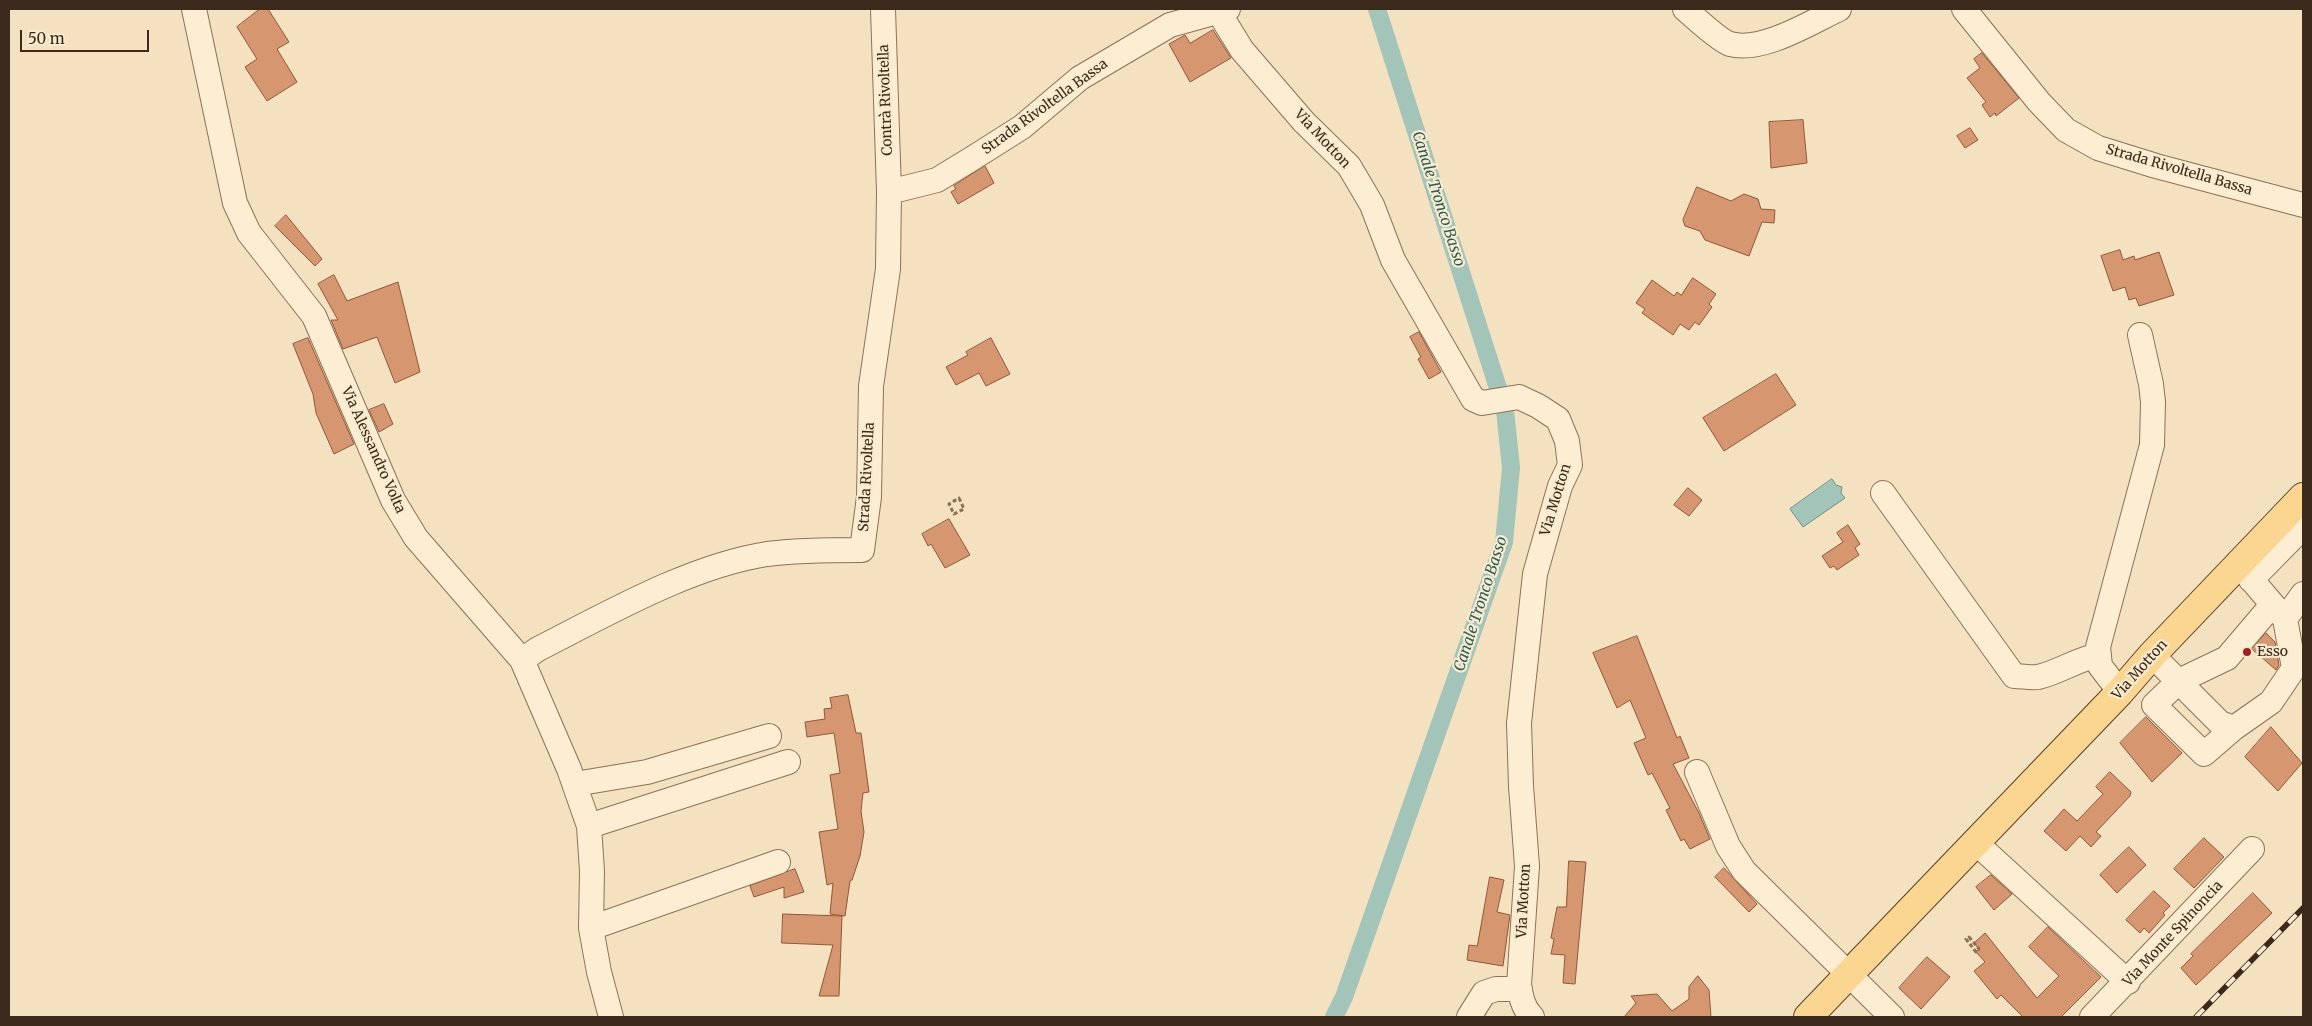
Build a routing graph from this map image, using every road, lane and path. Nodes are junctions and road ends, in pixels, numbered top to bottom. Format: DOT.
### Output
graph roads {
  1 [pos="194,9"];
  2 [pos="883,9"];
  3 [pos="1685,9"];
  4 [pos="1839,9"];
  5 [pos="1964,9"];
  6 [pos="1223,10"];
  7 [pos="888,192"];
  8 [pos="2303,205"];
  9 [pos="2140,335"];
  10 [pos="1884,494"];
  11 [pos="2303,497"];
  12 [pos="964,508"];
  13 [pos="2303,527"];
  14 [pos="2245,572"];
  15 [pos="2303,594"];
  16 [pos="2278,612"];
  17 [pos="2099,655"];
  18 [pos="2152,655"];
  19 [pos="522,660"];
  20 [pos="2179,681"];
  21 [pos="2120,692"];
  22 [pos="2234,728"];
  23 [pos="769,736"];
  24 [pos="788,762"];
  25 [pos="1697,772"];
  26 [pos="575,784"];
  27 [pos="589,826"];
  28 [pos="1976,842"];
  29 [pos="2252,849"];
  30 [pos="778,862"];
  31 [pos="591,928"];
  32 [pos="1976,952"];
  33 [pos="1848,976"];
  34 [pos="2128,982"];
  35 [pos="1520,989"];
  36 [pos="611,1017"];
  37 [pos="1469,1017"];
  38 [pos="1532,1017"];
  39 [pos="1808,1017"];
  40 [pos="1892,1017"];
  41 [pos="2092,1017"];
  1 -- 19 [label="street, Via Alessandro Volta"];
  2 -- 7 [label="street, Contrà Rivoltella"];
  3 -- 4 [label="street"];
  5 -- 8 [label="street, Strada Rivoltella Bassa"];
  6 -- 7 [label="street, Strada Rivoltella Bassa"];
  6 -- 35 [label="street, Via Motton"];
  7 -- 19 [label="street, Strada Rivoltella"];
  9 -- 17 [label="street"];
  10 -- 17 [label="street"];
  11 -- 14 [label="main road, Via Motton"];
  12 -- 12 [label="path"];
  13 -- 14 [label="street"];
  14 -- 16 [label="street"];
  14 -- 18 [label="main road, Via Motton"];
  15 -- 16 [label="street"];
  16 -- 20 [label="street"];
  16 -- 22 [label="street"];
  17 -- 21 [label="street"];
  18 -- 20 [label="street"];
  18 -- 21 [label="main road, Via Motton"];
  19 -- 26 [label="street, Via Alessandro Volta"];
  20 -- 22 [label="street"];
  20 -- 22 [label="street"];
  21 -- 28 [label="main road, Via Motton"];
  23 -- 26 [label="street"];
  24 -- 27 [label="street"];
  25 -- 33 [label="street"];
  26 -- 27 [label="street, Via Alessandro Volta"];
  27 -- 31 [label="street, Via Alessandro Volta"];
  28 -- 33 [label="main road, Via Motton"];
  28 -- 34 [label="street"];
  29 -- 34 [label="street, Via Monte Spinoncia"];
  30 -- 31 [label="street"];
  31 -- 36 [label="street, Via Alessandro Volta"];
  32 -- 32 [label="path"];
  33 -- 39 [label="main road, Via Motton"];
  33 -- 40 [label="street"];
  34 -- 41 [label="street, Via Monte Spinoncia"];
  35 -- 37 [label="street"];
  35 -- 38 [label="street, Via Motton"];
}
